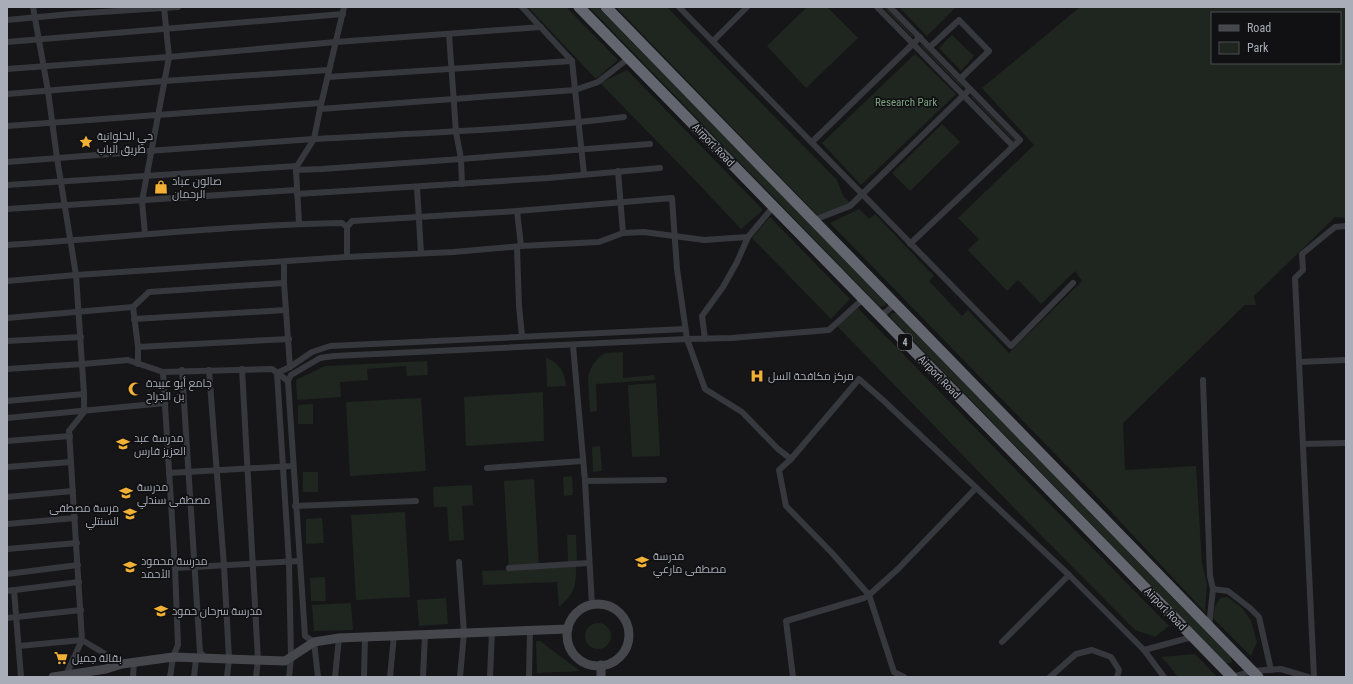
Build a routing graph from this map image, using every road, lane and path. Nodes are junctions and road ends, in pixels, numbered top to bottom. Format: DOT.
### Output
graph roads {
  1 [pos="34,7"];
  2 [pos="70,7"];
  3 [pos="178,7"];
  4 [pos="522,7"];
  5 [pos="579,7"];
  6 [pos="606,7"];
  7 [pos="679,7"];
  8 [pos="747,7"];
  9 [pos="877,7"];
  10 [pos="890,7"];
  11 [pos="164,8"];
  12 [pos="344,10"];
  13 [pos="71,14"];
  14 [pos="36,17"];
  15 [pos="7,20"];
  16 [pos="541,27"];
  17 [pos="166,28"];
  18 [pos="449,34"];
  19 [pos="920,38"];
  20 [pos="39,39"];
  21 [pos="713,41"];
  22 [pos="7,42"];
  23 [pos="336,42"];
  24 [pos="913,44"];
  25 [pos="930,47"];
  26 [pos="169,58"];
  27 [pos="629,58"];
  28 [pos="572,61"];
  29 [pos="43,67"];
  30 [pos="7,69"];
  31 [pos="452,69"];
  32 [pos="329,70"];
  33 [pos="328,77"];
  34 [pos="960,79"];
  35 [pos="164,80"];
  36 [pos="970,89"];
  37 [pos="575,90"];
  38 [pos="48,91"];
  39 [pos="7,94"];
  40 [pos="964,95"];
  41 [pos="454,100"];
  42 [pos="321,106"];
  43 [pos="158,115"];
  44 [pos="624,117"];
  45 [pos="52,123"];
  46 [pos="579,123"];
  47 [pos="7,126"];
  48 [pos="456,132"];
  49 [pos="314,139"];
  50 [pos="812,142"];
  51 [pos="650,144"];
  52 [pos="1013,146"];
  53 [pos="581,149"];
  54 [pos="151,151"];
  55 [pos="57,158"];
  56 [pos="461,159"];
  57 [pos="7,162"];
  58 [pos="297,168"];
  59 [pos="660,168"];
  60 [pos="618,171"];
  61 [pos="584,174"];
  62 [pos="147,175"];
  63 [pos="61,181"];
  64 [pos="462,184"];
  65 [pos="7,185"];
  66 [pos="417,187"];
  67 [pos="297,192"];
  68 [pos="862,194"];
  69 [pos="142,201"];
  70 [pos="620,202"];
  71 [pos="65,206"];
  72 [pos="773,207"];
  73 [pos="7,209"];
  74 [pos="517,211"];
  75 [pos="420,217"];
  76 [pos="814,220"];
  77 [pos="299,223"];
  78 [pos="345,225"];
  79 [pos="1346,226"];
  80 [pos="623,233"];
  81 [pos="145,234"];
  82 [pos="675,236"];
  83 [pos="748,237"];
  84 [pos="70,241"];
  85 [pos="910,244"];
  86 [pos="7,246"];
  87 [pos="519,246"];
  88 [pos="421,253"];
  89 [pos="347,257"];
  90 [pos="284,262"];
  91 [pos="76,275"];
  92 [pos="7,281"];
  93 [pos="284,283"];
  94 [pos="1073,283"];
  95 [pos="863,299"];
  96 [pos="896,304"];
  97 [pos="133,308"];
  98 [pos="286,310"];
  99 [pos="80,313"];
  100 [pos="880,317"];
  101 [pos="7,318"];
  102 [pos="134,319"];
  103 [pos="685,329"];
  104 [pos="522,336"];
  105 [pos="81,337"];
  106 [pos="289,339"];
  107 [pos="687,339"];
  108 [pos="705,339"];
  109 [pos="7,341"];
  110 [pos="573,345"];
  111 [pos="138,347"];
  112 [pos="1346,360"];
  113 [pos="1299,362"];
  114 [pos="83,364"];
  115 [pos="138,364"];
  116 [pos="290,367"];
  117 [pos="7,369"];
  118 [pos="182,370"];
  119 [pos="209,370"];
  120 [pos="242,370"];
  121 [pos="164,372"];
  122 [pos="277,373"];
  123 [pos="1203,380"];
  124 [pos="288,381"];
  125 [pos="84,394"];
  126 [pos="7,401"];
  127 [pos="165,403"];
  128 [pos="84,412"];
  129 [pos="7,418"];
  130 [pos="70,436"];
  131 [pos="7,441"];
  132 [pos="1346,443"];
  133 [pos="1302,444"];
  134 [pos="791,459"];
  135 [pos="582,461"];
  136 [pos="71,462"];
  137 [pos="283,466"];
  138 [pos="293,466"];
  139 [pos="7,467"];
  140 [pos="247,468"];
  141 [pos="487,468"];
  142 [pos="217,470"];
  143 [pos="189,472"];
  144 [pos="169,473"];
  145 [pos="664,480"];
  146 [pos="584,481"];
  147 [pos="976,488"];
  148 [pos="73,491"];
  149 [pos="7,497"];
  150 [pos="416,501"];
  151 [pos="295,506"];
  152 [pos="75,518"];
  153 [pos="7,524"];
  154 [pos="77,543"];
  155 [pos="7,549"];
  156 [pos="299,561"];
  157 [pos="289,562"];
  158 [pos="459,562"];
  159 [pos="589,563"];
  160 [pos="252,564"];
  161 [pos="78,565"];
  162 [pos="224,566"];
  163 [pos="195,567"];
  164 [pos="175,568"];
  165 [pos="509,568"];
  166 [pos="7,574"];
  167 [pos="1069,575"];
  168 [pos="79,582"];
  169 [pos="1213,589"];
  170 [pos="14,590"];
  171 [pos="7,591"];
  172 [pos="869,595"];
  173 [pos="592,605"];
  174 [pos="81,610"];
  175 [pos="16,617"];
  176 [pos="7,618"];
  177 [pos="1209,626"];
  178 [pos="568,629"];
  179 [pos="530,630"];
  180 [pos="492,631"];
  181 [pos="464,632"];
  182 [pos="425,634"];
  183 [pos="394,636"];
  184 [pos="365,637"];
  185 [pos="1192,637"];
  186 [pos="338,638"];
  187 [pos="82,640"];
  188 [pos="314,642"];
  189 [pos="1002,642"];
  190 [pos="19,646"];
  191 [pos="1144,650"];
  192 [pos="173,657"];
  193 [pos="291,658"];
  194 [pos="196,659"];
  195 [pos="207,659"];
  196 [pos="229,659"];
  197 [pos="258,660"];
  198 [pos="134,662"];
  199 [pos="122,664"];
  200 [pos="601,665"];
  201 [pos="1271,670"];
  202 [pos="106,673"];
  203 [pos="81,674"];
  204 [pos="1255,674"];
  205 [pos="66,675"];
  206 [pos="891,675"];
  207 [pos="21,677"];
  208 [pos="54,677"];
  209 [pos="133,677"];
  210 [pos="170,677"];
  211 [pos="194,677"];
  212 [pos="227,677"];
  213 [pos="256,677"];
  214 [pos="289,677"];
  215 [pos="318,677"];
  216 [pos="335,677"];
  217 [pos="364,677"];
  218 [pos="390,677"];
  219 [pos="423,677"];
  220 [pos="460,677"];
  221 [pos="490,677"];
  222 [pos="529,677"];
  223 [pos="601,677"];
  224 [pos="793,677"];
  225 [pos="904,677"];
  226 [pos="1050,677"];
  227 [pos="1117,677"];
  228 [pos="1164,677"];
  229 [pos="1232,677"];
  230 [pos="1308,677"];
  231 [pos="1314,677"];
  1 -- 14 [label="street"];
  2 -- 13 [label="street"];
  3 -- 11 [label="street"];
  4 -- 16 [label="street"];
  5 -- 27 [label="highway, Airport Road / 4"];
  6 -- 76 [label="highway, Airport Road / 4"];
  7 -- 21 [label="street"];
  8 -- 21 [label="street"];
  9 -- 24 [label="street"];
  10 -- 19 [label="street"];
  11 -- 13 [label="street"];
  11 -- 17 [label="street"];
  12 -- 17 [label="street"];
  12 -- 23 [label="street"];
  13 -- 14 [label="street"];
  14 -- 15 [label="street"];
  14 -- 20 [label="street"];
  16 -- 18 [label="street"];
  16 -- 28 [label="street"];
  17 -- 20 [label="street"];
  17 -- 26 [label="street"];
  18 -- 23 [label="street"];
  18 -- 31 [label="street"];
  19 -- 24 [label="street"];
  19 -- 25 [label="street"];
  20 -- 22 [label="street"];
  20 -- 29 [label="street"];
  21 -- 50 [label="street"];
  23 -- 26 [label="street"];
  23 -- 32 [label="street"];
  24 -- 40 [label="street"];
  24 -- 50 [label="street"];
  25 -- 34 [label="street"];
  25 -- 34 [label="street"];
  26 -- 29 [label="street"];
  26 -- 35 [label="street"];
  27 -- 37 [label="street"];
  27 -- 72 [label="highway, Airport Road / 4"];
  28 -- 31 [label="street"];
  28 -- 37 [label="street"];
  29 -- 30 [label="street"];
  29 -- 38 [label="street"];
  31 -- 33 [label="street"];
  31 -- 41 [label="street"];
  32 -- 33 [label="street"];
  32 -- 35 [label="street"];
  33 -- 42 [label="street"];
  34 -- 36 [label="street"];
  35 -- 38 [label="street"];
  35 -- 43 [label="street"];
  36 -- 40 [label="street"];
  36 -- 52 [label="street"];
  37 -- 41 [label="street"];
  37 -- 46 [label="street"];
  38 -- 39 [label="street"];
  38 -- 45 [label="street"];
  40 -- 52 [label="street"];
  40 -- 68 [label="street"];
  41 -- 42 [label="street"];
  41 -- 48 [label="street"];
  42 -- 43 [label="street"];
  42 -- 49 [label="street"];
  43 -- 45 [label="street"];
  43 -- 54 [label="street"];
  44 -- 46 [label="street"];
  45 -- 47 [label="street"];
  45 -- 55 [label="street"];
  46 -- 48 [label="street"];
  46 -- 53 [label="street"];
  48 -- 49 [label="street"];
  48 -- 56 [label="street"];
  49 -- 54 [label="street"];
  49 -- 58 [label="street"];
  50 -- 68 [label="street"];
  51 -- 53 [label="street"];
  52 -- 85 [label="street"];
  53 -- 56 [label="street"];
  53 -- 61 [label="street"];
  54 -- 55 [label="street"];
  54 -- 62 [label="street"];
  55 -- 57 [label="street"];
  55 -- 63 [label="street"];
  56 -- 58 [label="street"];
  56 -- 64 [label="street"];
  58 -- 62 [label="street"];
  58 -- 67 [label="street"];
  59 -- 60 [label="street"];
  60 -- 61 [label="street"];
  60 -- 70 [label="street"];
  61 -- 64 [label="street"];
  62 -- 63 [label="street"];
  62 -- 69 [label="street"];
  63 -- 65 [label="street"];
  63 -- 71 [label="street"];
  64 -- 66 [label="street"];
  66 -- 67 [label="street"];
  66 -- 75 [label="street"];
  67 -- 69 [label="street"];
  67 -- 77 [label="street"];
  68 -- 76 [label="street"];
  68 -- 85 [label="street"];
  69 -- 71 [label="street"];
  69 -- 81 [label="street"];
  70 -- 74 [label="street"];
  70 -- 80 [label="street"];
  70 -- 82 [label="street"];
  71 -- 73 [label="street"];
  71 -- 84 [label="street"];
  72 -- 83 [label="street"];
  72 -- 95 [label="highway, Airport Road / 4"];
  74 -- 75 [label="street"];
  74 -- 87 [label="street"];
  75 -- 78 [label="street"];
  75 -- 88 [label="street"];
  76 -- 96 [label="highway, Airport Road / 4"];
  77 -- 78 [label="street"];
  77 -- 81 [label="street"];
  78 -- 89 [label="street"];
  79 -- 113 [label="street"];
  80 -- 82 [label="street"];
  80 -- 87 [label="street"];
  81 -- 84 [label="street"];
  82 -- 83 [label="street"];
  82 -- 103 [label="street"];
  83 -- 108 [label="street"];
  84 -- 86 [label="street"];
  84 -- 91 [label="street"];
  85 -- 94 [label="street"];
  87 -- 88 [label="street"];
  87 -- 104 [label="street"];
  88 -- 89 [label="street"];
  89 -- 90 [label="street"];
  90 -- 91 [label="street"];
  90 -- 93 [label="street"];
  91 -- 92 [label="street"];
  91 -- 99 [label="street"];
  93 -- 97 [label="street"];
  93 -- 98 [label="street"];
  95 -- 100 [label="highway, Airport Road / 4"];
  95 -- 108 [label="street"];
  96 -- 100 [label="street"];
  96 -- 177 [label="highway, Airport Road / 4"];
  97 -- 99 [label="street"];
  97 -- 102 [label="street"];
  98 -- 102 [label="street"];
  98 -- 106 [label="street"];
  99 -- 101 [label="street"];
  99 -- 105 [label="street"];
  100 -- 185 [label="highway, Airport Road / 4"];
  102 -- 111 [label="street"];
  103 -- 104 [label="street"];
  103 -- 107 [label="street"];
  104 -- 116 [label="street"];
  105 -- 109 [label="street"];
  105 -- 114 [label="street"];
  106 -- 111 [label="street"];
  106 -- 116 [label="street"];
  107 -- 108 [label="street"];
  107 -- 110 [label="street"];
  107 -- 134 [label="street"];
  110 -- 124 [label="street"];
  110 -- 135 [label="street"];
  111 -- 115 [label="street"];
  112 -- 113 [label="street"];
  113 -- 133 [label="street"];
  114 -- 115 [label="street"];
  114 -- 117 [label="street"];
  114 -- 125 [label="street"];
  115 -- 121 [label="street"];
  116 -- 122 [label="street"];
  118 -- 119 [label="street"];
  118 -- 121 [label="street"];
  118 -- 143 [label="street"];
  119 -- 120 [label="street"];
  119 -- 142 [label="street"];
  120 -- 122 [label="street"];
  120 -- 140 [label="street"];
  121 -- 127 [label="street"];
  122 -- 124 [label="street"];
  122 -- 137 [label="street"];
  123 -- 169 [label="street"];
  124 -- 138 [label="street"];
  125 -- 126 [label="street"];
  125 -- 128 [label="street"];
  127 -- 128 [label="street"];
  127 -- 144 [label="street"];
  128 -- 129 [label="street"];
  128 -- 130 [label="street"];
  130 -- 131 [label="street"];
  130 -- 136 [label="street"];
  132 -- 133 [label="street"];
  133 -- 231 [label="street"];
  134 -- 147 [label="street"];
  134 -- 172 [label="street"];
  135 -- 141 [label="street"];
  135 -- 146 [label="street"];
  136 -- 139 [label="street"];
  136 -- 148 [label="street"];
  137 -- 138 [label="street"];
  137 -- 140 [label="street"];
  137 -- 157 [label="street"];
  138 -- 151 [label="street"];
  140 -- 142 [label="street"];
  140 -- 160 [label="street"];
  142 -- 143 [label="street"];
  142 -- 162 [label="street"];
  143 -- 144 [label="street"];
  143 -- 163 [label="street"];
  144 -- 164 [label="street"];
  145 -- 146 [label="street"];
  146 -- 159 [label="street"];
  147 -- 167 [label="street"];
  147 -- 172 [label="street"];
  148 -- 149 [label="street"];
  148 -- 152 [label="street"];
  150 -- 151 [label="street"];
  151 -- 156 [label="street"];
  152 -- 153 [label="street"];
  152 -- 154 [label="street"];
  154 -- 155 [label="street"];
  154 -- 161 [label="street"];
  156 -- 157 [label="street"];
  156 -- 188 [label="street"];
  157 -- 160 [label="street"];
  157 -- 193 [label="street"];
  158 -- 181 [label="street"];
  159 -- 165 [label="street"];
  159 -- 173 [label="street"];
  160 -- 162 [label="street"];
  160 -- 197 [label="street"];
  161 -- 166 [label="street"];
  161 -- 168 [label="street"];
  162 -- 163 [label="street"];
  162 -- 196 [label="street"];
  163 -- 164 [label="street"];
  163 -- 195 [label="street"];
  164 -- 192 [label="street"];
  167 -- 189 [label="street"];
  167 -- 191 [label="street"];
  168 -- 170 [label="street"];
  168 -- 174 [label="street"];
  169 -- 177 [label="street"];
  169 -- 201 [label="street"];
  170 -- 171 [label="street"];
  170 -- 175 [label="street"];
  172 -- 206 [label="street"];
  172 -- 224 [label="street"];
  173 -- 178 [label="main road"];
  173 -- 200 [label="main road"];
  174 -- 175 [label="street"];
  174 -- 187 [label="street"];
  175 -- 176 [label="street"];
  175 -- 190 [label="street"];
  177 -- 204 [label="highway, Airport Road / 4"];
  178 -- 179 [label="main road"];
  178 -- 200 [label="main road"];
  179 -- 180 [label="main road"];
  179 -- 222 [label="street"];
  180 -- 181 [label="main road"];
  180 -- 221 [label="street"];
  181 -- 182 [label="main road"];
  181 -- 220 [label="street"];
  182 -- 183 [label="main road"];
  182 -- 219 [label="street"];
  183 -- 184 [label="main road"];
  183 -- 218 [label="street"];
  184 -- 186 [label="main road"];
  184 -- 217 [label="street"];
  185 -- 191 [label="street"];
  185 -- 229 [label="highway, Airport Road / 4"];
  186 -- 188 [label="main road"];
  186 -- 216 [label="street"];
  187 -- 190 [label="street"];
  187 -- 199 [label="street"];
  187 -- 205 [label="street"];
  188 -- 193 [label="main road"];
  188 -- 215 [label="street"];
  190 -- 207 [label="street"];
  191 -- 228 [label="street"];
  192 -- 194 [label="main road"];
  192 -- 198 [label="main road"];
  192 -- 210 [label="street"];
  193 -- 197 [label="main road"];
  193 -- 214 [label="street"];
  194 -- 195 [label="main road"];
  194 -- 211 [label="street"];
  195 -- 196 [label="main road"];
  196 -- 197 [label="main road"];
  196 -- 212 [label="street"];
  197 -- 213 [label="street"];
  198 -- 199 [label="main road"];
  198 -- 209 [label="street"];
  199 -- 202 [label="main road"];
  200 -- 223 [label="main road"];
  201 -- 204 [label="street"];
  201 -- 230 [label="street"];
  202 -- 203 [label="main road"];
  203 -- 205 [label="main road"];
  204 -- 229 [label="street"];
  205 -- 208 [label="main road"];
  206 -- 225 [label="street"];
  226 -- 227 [label="street"];
}
